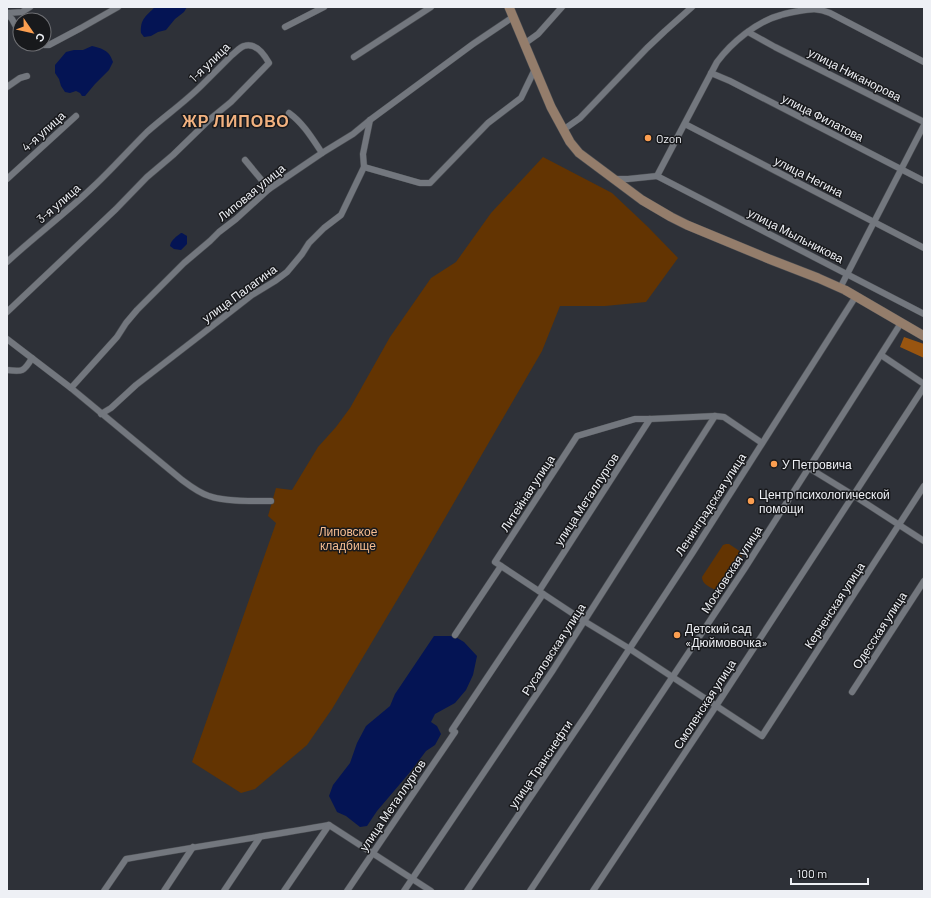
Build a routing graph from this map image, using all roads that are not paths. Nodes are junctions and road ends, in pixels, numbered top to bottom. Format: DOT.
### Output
graph roads {
  1 [pos="30,7"];
  2 [pos="118,7"];
  3 [pos="324,7"];
  4 [pos="431,7"];
  5 [pos="509,7"];
  6 [pos="562,7"];
  7 [pos="692,7"];
  8 [pos="7,13"];
  9 [pos="513,17"];
  10 [pos="285,27"];
  11 [pos="748,32"];
  12 [pos="527,41"];
  13 [pos="52,42"];
  14 [pos="354,57"];
  15 [pos="924,62"];
  16 [pos="535,69"];
  17 [pos="711,73"];
  18 [pos="27,76"];
  19 [pos="7,87"];
  20 [pos="289,113"];
  21 [pos="76,116"];
  22 [pos="370,120"];
  23 [pos="924,122"];
  24 [pos="684,124"];
  25 [pos="924,125"];
  26 [pos="563,130"];
  27 [pos="322,153"];
  28 [pos="122,158"];
  29 [pos="245,160"];
  30 [pos="364,167"];
  31 [pos="901,169"];
  32 [pos="657,176"];
  33 [pos="7,179"];
  34 [pos="924,181"];
  35 [pos="626,183"];
  36 [pos="269,189"];
  37 [pos="873,222"];
  38 [pos="924,248"];
  39 [pos="7,262"];
  40 [pos="847,274"];
  41 [pos="840,288"];
  42 [pos="856,296"];
  43 [pos="7,312"];
  44 [pos="924,314"];
  45 [pos="901,323"];
  46 [pos="924,336"];
  47 [pos="7,339"];
  48 [pos="880,355"];
  49 [pos="32,358"];
  50 [pos="7,370"];
  51 [pos="924,384"];
  52 [pos="924,387"];
  53 [pos="71,388"];
  54 [pos="101,414"];
  55 [pos="715,416"];
  56 [pos="650,419"];
  57 [pos="762,443"];
  58 [pos="809,468"];
  59 [pos="924,486"];
  60 [pos="853,495"];
  61 [pos="271,501"];
  62 [pos="899,525"];
  63 [pos="924,541"];
  64 [pos="498,564"];
  65 [pos="924,581"];
  66 [pos="541,592"];
  67 [pos="584,621"];
  68 [pos="455,635"];
  69 [pos="630,649"];
  70 [pos="673,677"];
  71 [pos="852,692"];
  72 [pos="716,706"];
  73 [pos="329,825"];
  74 [pos="260,837"];
  75 [pos="193,847"];
  76 [pos="372,854"];
  77 [pos="413,879"];
  78 [pos="104,891"];
  79 [pos="164,891"];
  80 [pos="224,891"];
  81 [pos="284,891"];
  82 [pos="347,891"];
  83 [pos="404,891"];
  84 [pos="431,891"];
  85 [pos="467,891"];
  86 [pos="530,891"];
  87 [pos="593,891"];
  1 -- 8 [label="street"];
  2 -- 13 [label="street"];
  3 -- 10 [label="street"];
  4 -- 14 [label="street"];
  5 -- 9 [label="street"];
  6 -- 12 [label="street"];
  7 -- 26 [label="street"];
  9 -- 12 [label="street"];
  9 -- 22 [label="street, Липовая улица"];
  11 -- 15 [label="street"];
  11 -- 17 [label="street"];
  11 -- 23 [label="street, улица Никанорова"];
  12 -- 16 [label="street"];
  16 -- 26 [label="street"];
  16 -- 30 [label="street"];
  17 -- 24 [label="street"];
  17 -- 31 [label="street, улица Филатова"];
  18 -- 19 [label="street"];
  20 -- 27 [label="street"];
  21 -- 33 [label="street, 4-я улица"];
  22 -- 27 [label="street, Липовая улица"];
  22 -- 30 [label="street, улица Палагина"];
  24 -- 32 [label="street"];
  24 -- 37 [label="street, улица Негина"];
  25 -- 31 [label="street"];
  26 -- 35 [label="street"];
  27 -- 36 [label="street, Липовая улица"];
  28 -- 39 [label="street, 3-я улица"];
  28 -- 43 [label="street, 1-я улица"];
  29 -- 36 [label="street"];
  30 -- 54 [label="street, улица Палагина"];
  31 -- 34 [label="street, улица Филатова"];
  31 -- 37 [label="street"];
  32 -- 35 [label="street"];
  32 -- 40 [label="street, улица Мыльникова"];
  35 -- 41 [label="street"];
  36 -- 53 [label="street, Липовая улица"];
  37 -- 38 [label="street, улица Негина"];
  37 -- 40 [label="street"];
  40 -- 41 [label="street"];
  40 -- 44 [label="street, улица Мыльникова"];
  41 -- 42 [label="street"];
  42 -- 45 [label="street"];
  42 -- 57 [label="street, Ленинградская улица"];
  45 -- 46 [label="street"];
  45 -- 48 [label="street, Московская улица"];
  47 -- 49 [label="street"];
  48 -- 51 [label="street"];
  48 -- 58 [label="street, Московская улица"];
  49 -- 50 [label="street"];
  49 -- 53 [label="street"];
  52 -- 60 [label="street, Смоленская улица"];
  53 -- 54 [label="street"];
  54 -- 61 [label="street"];
  55 -- 56 [label="street"];
  55 -- 57 [label="street"];
  55 -- 67 [label="street, Русаловская улица"];
  56 -- 64 [label="street, Литейная улица"];
  56 -- 66 [label="street, улица Металлургов"];
  57 -- 69 [label="street, Ленинградская улица"];
  58 -- 60 [label="street"];
  58 -- 70 [label="street, Московская улица"];
  59 -- 62 [label="street, Керченская улица"];
  60 -- 62 [label="street"];
  60 -- 72 [label="street, Смоленская улица"];
  62 -- 63 [label="street"];
  62 -- 72 [label="street, Керченская улица"];
  64 -- 66 [label="street"];
  64 -- 68 [label="street, Литейная улица"];
  65 -- 71 [label="street, Одесская улица"];
  66 -- 67 [label="street"];
  66 -- 76 [label="street, улица Металлургов"];
  67 -- 69 [label="street"];
  67 -- 77 [label="street, Русаловская улица"];
  69 -- 70 [label="street"];
  69 -- 85 [label="street, улица Транснефти"];
  70 -- 72 [label="street"];
  70 -- 86 [label="street, Московская улица"];
  72 -- 87 [label="street, Смоленская улица"];
  73 -- 74 [label="street"];
  73 -- 76 [label="street"];
  73 -- 81 [label="street"];
  74 -- 75 [label="street"];
  74 -- 80 [label="street"];
  75 -- 78 [label="street"];
  75 -- 79 [label="street"];
  76 -- 77 [label="street"];
  76 -- 82 [label="street, улица Металлургов"];
  77 -- 83 [label="street, Русаловская улица"];
  77 -- 84 [label="street"];
}
